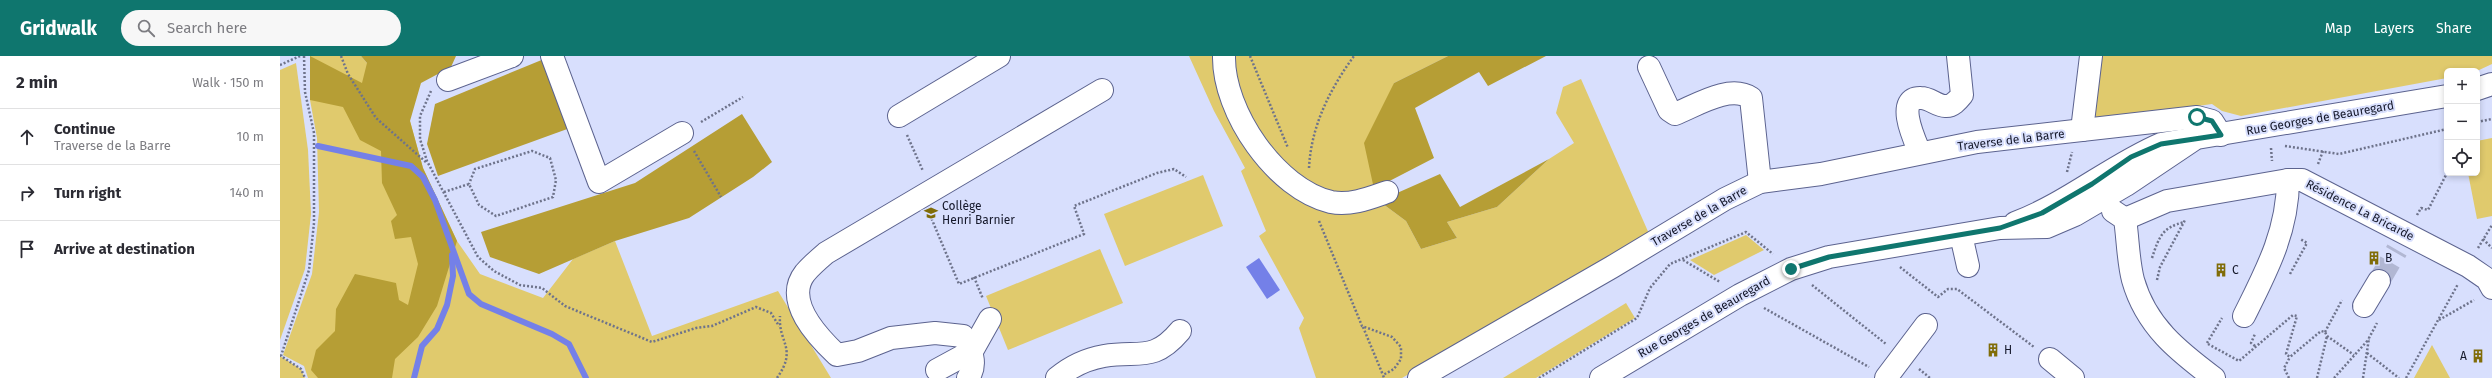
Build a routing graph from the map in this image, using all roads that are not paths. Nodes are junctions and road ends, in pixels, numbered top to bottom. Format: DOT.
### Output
graph roads {
  1 [pos="512,56"];
  2 [pos="552,56"];
  3 [pos="1000,56"];
  4 [pos="1224,56"];
  5 [pos="1958,56"];
  6 [pos="2091,56"];
  7 [pos="1649,67"];
  8 [pos="448,80"];
  9 [pos="2492,84"];
  10 [pos="2480,88"];
  11 [pos="1102,90"];
  12 [pos="2444,97"];
  13 [pos="899,116"];
  14 [pos="2082,130"];
  15 [pos="2221,135"];
  16 [pos="687,140"];
  17 [pos="1920,153"];
  18 [pos="2140,164"];
  19 [pos="2288,180"];
  20 [pos="1760,182"];
  21 [pos="1387,192"];
  22 [pos="2098,201"];
  23 [pos="2167,201"];
  24 [pos="2125,219"];
  25 [pos="2000,228"];
  26 [pos="1961,235"];
  27 [pos="1968,266"];
  28 [pos="2379,281"];
  29 [pos="2485,293"];
  30 [pos="987,311"];
  31 [pos="2372,313"];
  32 [pos="2244,316"];
  33 [pos="1926,324"];
  34 [pos="1180,331"];
  35 [pos="972,351"];
  36 [pos="2050,359"];
  37 [pos="937,370"];
  38 [pos="1886,377"];
  39 [pos="968,378"];
  40 [pos="1057,378"];
  41 [pos="1419,378"];
  42 [pos="1601,378"];
  43 [pos="2073,378"];
  44 [pos="2214,378"];
  1 -- 8 [label="street"];
  2 -- 16 [label="street"];
  3 -- 13 [label="street"];
  4 -- 21 [label="street"];
  5 -- 17 [label="street"];
  6 -- 14 [label="street, Traverse de la Barre"];
  7 -- 20 [label="street"];
  9 -- 10 [label="street"];
  11 -- 35 [label="street"];
  12 -- 15 [label="street, Rue Georges de Beauregard"];
  14 -- 15 [label="street, Traverse de la Barre"];
  14 -- 17 [label="street, Traverse de la Barre"];
  15 -- 18 [label="street, Rue Georges de Beauregard"];
  17 -- 20 [label="street, Traverse de la Barre"];
  18 -- 22 [label="street, Rue Georges de Beauregard"];
  18 -- 23 [label="street"];
  18 -- 25 [label="street, Rue Georges de Beauregard"];
  19 -- 23 [label="street, Résidence La Bricarde"];
  19 -- 29 [label="street, Résidence La Bricarde"];
  19 -- 32 [label="street"];
  20 -- 41 [label="street, Traverse de la Barre"];
  22 -- 24 [label="street"];
  22 -- 25 [label="street, Rue Georges de Beauregard"];
  23 -- 24 [label="street, Résidence La Bricarde"];
  24 -- 44 [label="street"];
  25 -- 26 [label="street, Rue Georges de Beauregard"];
  26 -- 27 [label="street"];
  26 -- 42 [label="street, Rue Georges de Beauregard"];
  28 -- 31 [label="street"];
  30 -- 35 [label="street"];
  33 -- 38 [label="street"];
  34 -- 40 [label="street"];
  35 -- 37 [label="street"];
  35 -- 39 [label="street"];
  36 -- 43 [label="street"];
}
